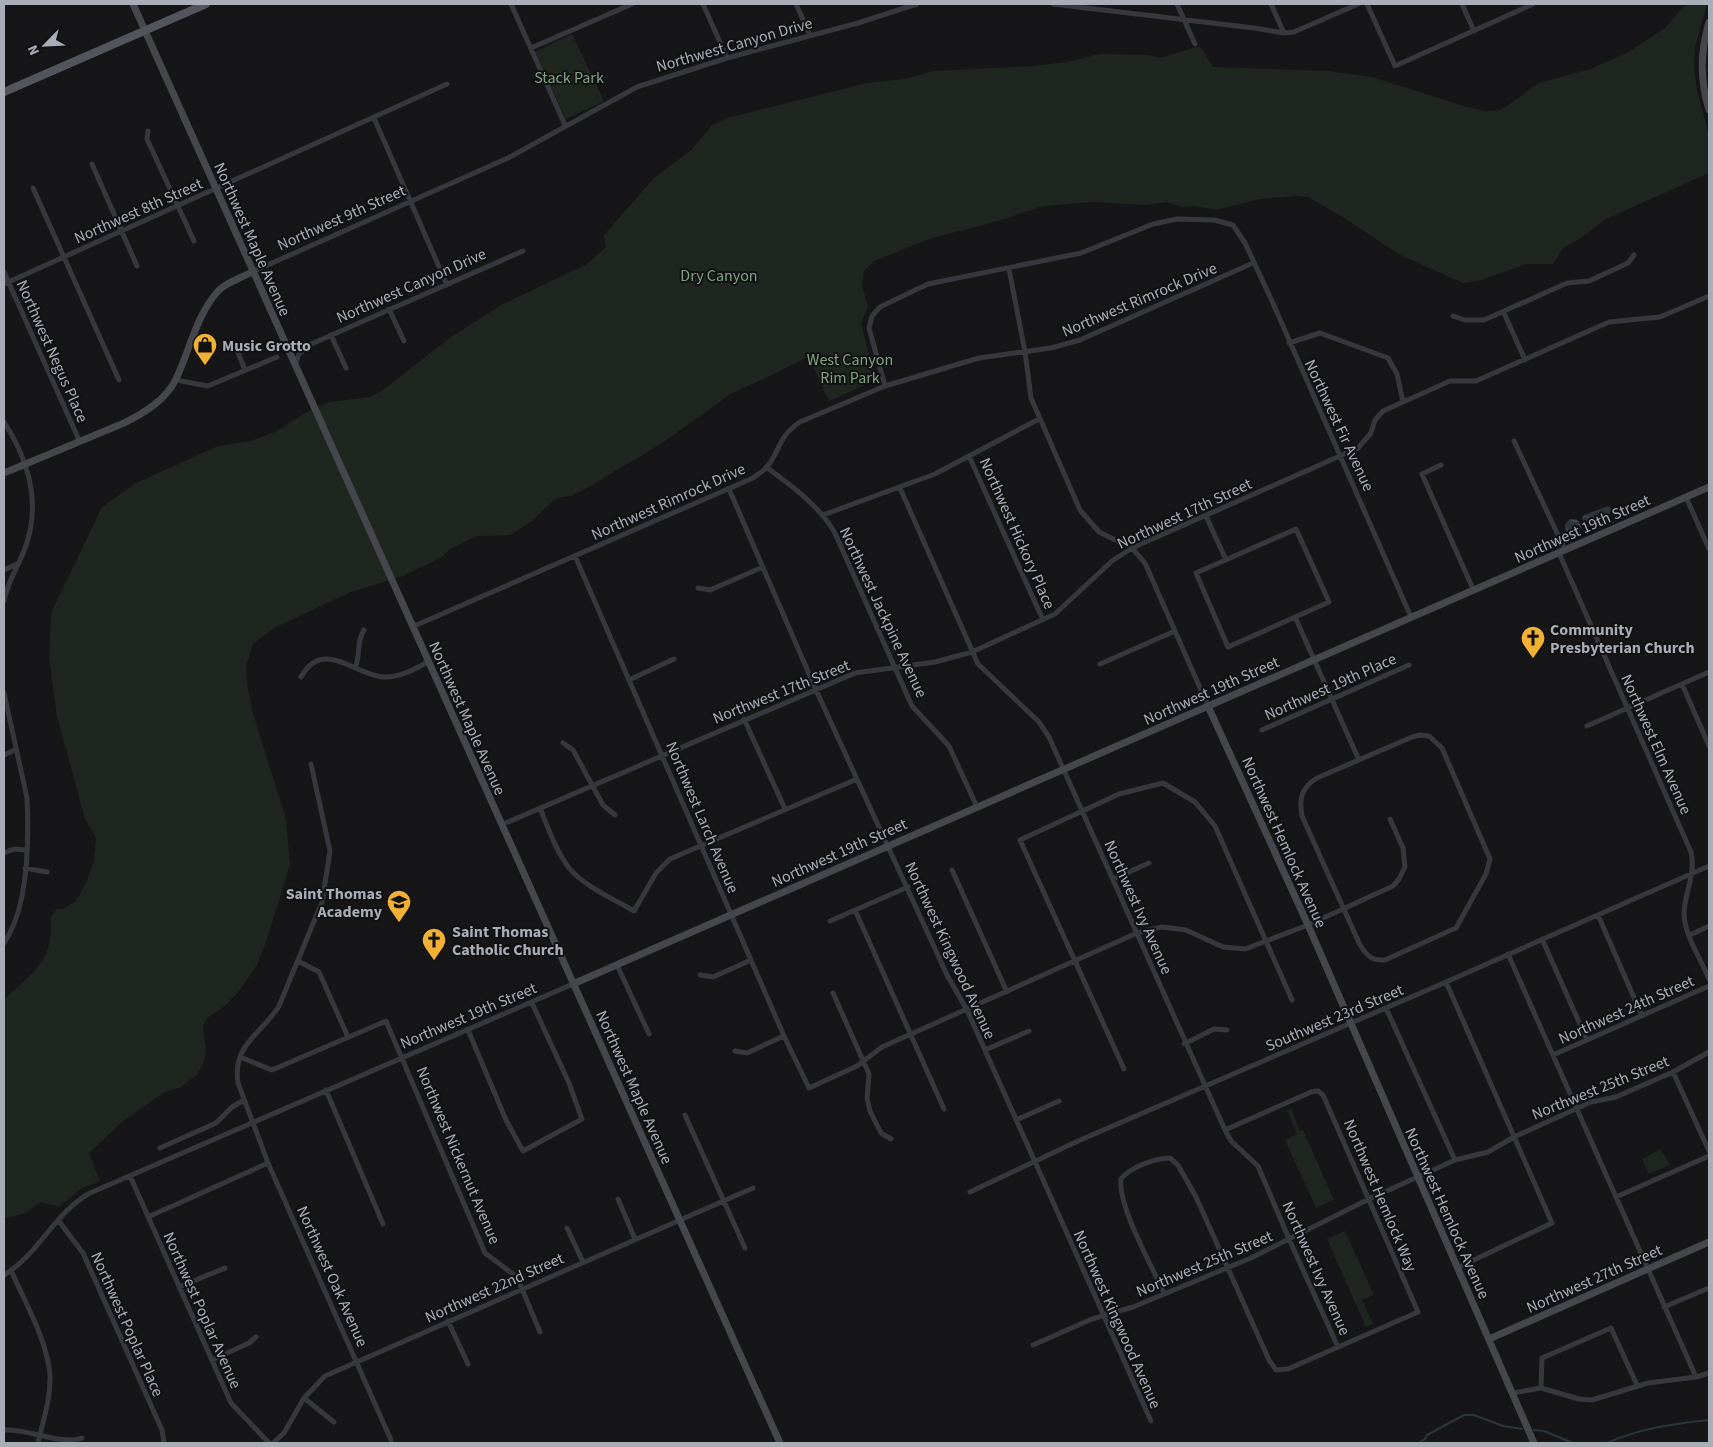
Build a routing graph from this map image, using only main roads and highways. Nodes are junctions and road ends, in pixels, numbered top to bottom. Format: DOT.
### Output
graph roads {
  1 [pos="132,4"];
  2 [pos="206,4"];
  3 [pos="1709,22"];
  4 [pos="145,31"];
  5 [pos="4,92"];
  6 [pos="1707,92"];
  7 [pos="1709,110"];
  8 [pos="252,272"];
  9 [pos="4,473"];
  10 [pos="1709,487"];
  11 [pos="1208,706"];
  12 [pos="573,984"];
  13 [pos="1709,1242"];
  14 [pos="1489,1339"];
  15 [pos="780,1443"];
  16 [pos="1534,1443"];
  1 -- 4 [label="main road, Northwest Maple Avenue"];
  2 -- 4 [label="main road"];
  3 -- 6 [label="main road"];
  4 -- 5 [label="main road"];
  4 -- 8 [label="main road, Northwest Maple Avenue"];
  6 -- 7 [label="main road"];
  8 -- 9 [label="main road, Northwest 9th Street"];
  8 -- 12 [label="main road, Northwest Maple Avenue"];
  10 -- 11 [label="main road, Northwest 19th Street"];
  11 -- 12 [label="main road, Northwest 19th Street"];
  11 -- 14 [label="main road, Northwest Hemlock Avenue"];
  12 -- 15 [label="main road, Northwest Maple Avenue"];
  13 -- 14 [label="main road, Northwest 27th Street"];
  14 -- 16 [label="main road, Northwest Hemlock Avenue"];
}
